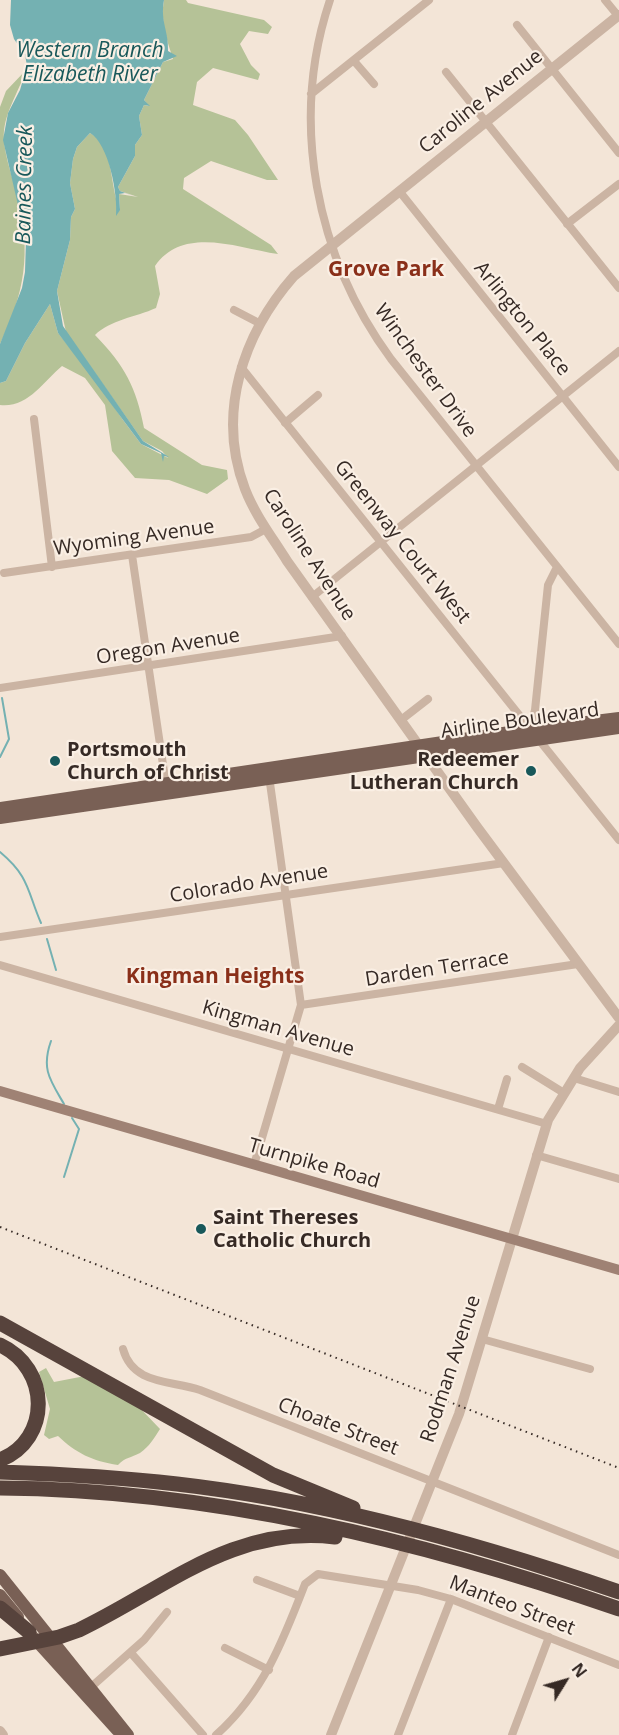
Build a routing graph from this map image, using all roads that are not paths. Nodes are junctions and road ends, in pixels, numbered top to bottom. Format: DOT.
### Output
graph roads {
  1 [pos="330,0"];
  2 [pos="429,0"];
  3 [pos="605,0"];
  4 [pos="619,16"];
  5 [pos="517,26"];
  6 [pos="354,61"];
  7 [pos="552,69"];
  8 [pos="446,72"];
  9 [pos="374,84"];
  10 [pos="311,94"];
  11 [pos="486,122"];
  12 [pos="619,153"];
  13 [pos="619,184"];
  14 [pos="400,192"];
  15 [pos="567,224"];
  16 [pos="331,245"];
  17 [pos="619,288"];
  18 [pos="234,309"];
  19 [pos="259,323"];
  20 [pos="619,351"];
  21 [pos="241,367"];
  22 [pos="318,395"];
  23 [pos="563,396"];
  24 [pos="34,419"];
  25 [pos="285,423"];
  26 [pos="476,466"];
  27 [pos="619,467"];
  28 [pos="266,529"];
  29 [pos="381,542"];
  30 [pos="132,555"];
  31 [pos="52,567"];
  32 [pos="557,567"];
  33 [pos="4,573"];
  34 [pos="312,597"];
  35 [pos="342,636"];
  36 [pos="619,644"];
  37 [pos="149,666"];
  38 [pos="0,688"];
  39 [pos="428,699"];
  40 [pos="619,718"];
  41 [pos="401,720"];
  42 [pos="619,728"];
  43 [pos="533,733"];
  44 [pos="423,750"];
  45 [pos="268,773"];
  46 [pos="167,788"];
  47 [pos="0,808"];
  48 [pos="0,818"];
  49 [pos="619,840"];
  50 [pos="504,863"];
  51 [pos="287,894"];
  52 [pos="0,937"];
  53 [pos="578,964"];
  54 [pos="0,965"];
  55 [pos="301,1005"];
  56 [pos="619,1018"];
  57 [pos="619,1025"];
  58 [pos="288,1049"];
  59 [pos="522,1067"];
  60 [pos="574,1078"];
  61 [pos="507,1079"];
  62 [pos="0,1091"];
  63 [pos="619,1092"];
  64 [pos="564,1093"];
  65 [pos="498,1109"];
  66 [pos="547,1124"];
  67 [pos="536,1155"];
  68 [pos="254,1166"];
  69 [pos="619,1179"];
  70 [pos="511,1240"];
  71 [pos="619,1270"];
  72 [pos="0,1323"];
  73 [pos="482,1339"];
  74 [pos="0,1345"];
  75 [pos="123,1348"];
  76 [pos="590,1370"];
  77 [pos="0,1460"];
  78 [pos="0,1472"];
  79 [pos="432,1481"];
  80 [pos="0,1488"];
  81 [pos="393,1526"];
  82 [pos="388,1540"];
  83 [pos="619,1554"];
  84 [pos="0,1575"];
  85 [pos="256,1580"];
  86 [pos="391,1585"];
  87 [pos="619,1592"];
  88 [pos="0,1595"];
  89 [pos="300,1596"];
  90 [pos="451,1599"];
  91 [pos="0,1608"];
  92 [pos="619,1610"];
  93 [pos="167,1612"];
  94 [pos="29,1632"];
  95 [pos="549,1638"];
  96 [pos="225,1648"];
  97 [pos="4,1649"];
  98 [pos="131,1653"];
  99 [pos="619,1665"];
  100 [pos="269,1670"];
  101 [pos="90,1688"];
  102 [pos="0,1731"];
  103 [pos="3,1735"];
  104 [pos="126,1735"];
  105 [pos="203,1735"];
  106 [pos="216,1735"];
  107 [pos="331,1735"];
  108 [pos="398,1735"];
  109 [pos="512,1735"];
  1 -- 10 [label="street, Winchester Drive"];
  2 -- 6 [label="street"];
  3 -- 4 [label="street"];
  4 -- 7 [label="street, Caroline Avenue"];
  5 -- 7 [label="street"];
  6 -- 9 [label="street"];
  6 -- 10 [label="street"];
  7 -- 11 [label="street, Caroline Avenue"];
  7 -- 12 [label="street"];
  8 -- 11 [label="street"];
  10 -- 16 [label="street, Winchester Drive"];
  11 -- 14 [label="street, Caroline Avenue"];
  11 -- 15 [label="street"];
  13 -- 15 [label="street"];
  14 -- 16 [label="street, Caroline Avenue"];
  14 -- 23 [label="street, Arlington Place"];
  15 -- 17 [label="street"];
  16 -- 19 [label="street, Caroline Avenue"];
  16 -- 26 [label="street, Winchester Drive"];
  18 -- 19 [label="street"];
  19 -- 21 [label="street, Caroline Avenue"];
  20 -- 23 [label="street"];
  21 -- 25 [label="street, Greenway Court West"];
  21 -- 28 [label="street, Caroline Avenue"];
  22 -- 25 [label="street"];
  23 -- 26 [label="street"];
  23 -- 27 [label="street, Arlington Place"];
  24 -- 31 [label="street"];
  25 -- 29 [label="street, Greenway Court West"];
  26 -- 29 [label="street"];
  26 -- 32 [label="street, Winchester Drive"];
  28 -- 30 [label="street, Wyoming Avenue"];
  28 -- 34 [label="street, Caroline Avenue"];
  29 -- 34 [label="street"];
  29 -- 43 [label="street, Greenway Court West"];
  30 -- 31 [label="street, Wyoming Avenue"];
  30 -- 37 [label="street"];
  31 -- 33 [label="street, Wyoming Avenue"];
  32 -- 36 [label="street, Winchester Drive"];
  32 -- 43 [label="street"];
  34 -- 35 [label="street, Caroline Avenue"];
  35 -- 37 [label="street, Oregon Avenue"];
  35 -- 41 [label="street, Caroline Avenue"];
  37 -- 38 [label="street, Oregon Avenue"];
  37 -- 46 [label="street"];
  39 -- 41 [label="street"];
  40 -- 43 [label="main road, Airline Boulevard"];
  41 -- 44 [label="street, Caroline Avenue"];
  42 -- 43 [label="main road, Airline Boulevard"];
  43 -- 44 [label="main road, Airline Boulevard"];
  43 -- 49 [label="street, Greenway Court West"];
  44 -- 45 [label="main road, Airline Boulevard"];
  44 -- 50 [label="street, Caroline Avenue"];
  45 -- 46 [label="main road, Airline Boulevard"];
  45 -- 51 [label="street"];
  46 -- 47 [label="main road, Airline Boulevard"];
  46 -- 48 [label="main road, Airline Boulevard"];
  50 -- 51 [label="street, Colorado Avenue"];
  50 -- 53 [label="street, Caroline Avenue"];
  51 -- 52 [label="street, Colorado Avenue"];
  51 -- 55 [label="street"];
  53 -- 55 [label="street, Darden Terrace"];
  53 -- 56 [label="street, Caroline Avenue"];
  54 -- 58 [label="street, Kingman Avenue"];
  55 -- 58 [label="street"];
  57 -- 60 [label="street, Rodman Avenue"];
  58 -- 65 [label="street, Kingman Avenue"];
  58 -- 68 [label="street"];
  59 -- 64 [label="street"];
  60 -- 63 [label="street"];
  60 -- 64 [label="street, Rodman Avenue"];
  61 -- 65 [label="street"];
  62 -- 68 [label="main road, Turnpike Road"];
  64 -- 66 [label="street, Rodman Avenue"];
  65 -- 66 [label="street, Kingman Avenue"];
  66 -- 67 [label="street, Rodman Avenue"];
  67 -- 69 [label="street"];
  67 -- 70 [label="street, Rodman Avenue"];
  68 -- 70 [label="main road, Turnpike Road"];
  70 -- 71 [label="main road, Turnpike Road"];
  70 -- 73 [label="street, Rodman Avenue"];
  72 -- 81 [label="highway"];
  73 -- 76 [label="street"];
  73 -- 79 [label="street, Rodman Avenue"];
  74 -- 77 [label="highway"];
  75 -- 79 [label="street, Choate Street"];
  78 -- 81 [label="highway"];
  79 -- 83 [label="street, Choate Street"];
  79 -- 86 [label="street, Rodman Avenue"];
  80 -- 82 [label="highway"];
  81 -- 87 [label="highway"];
  82 -- 92 [label="highway"];
  82 -- 97 [label="highway"];
  84 -- 101 [label="main road"];
  85 -- 89 [label="street"];
  86 -- 89 [label="street, Manteo Street"];
  86 -- 90 [label="street, Manteo Street"];
  86 -- 107 [label="street, Rodman Avenue"];
  88 -- 94 [label="main road"];
  89 -- 100 [label="street, Manteo Street"];
  90 -- 95 [label="street, Manteo Street"];
  90 -- 108 [label="street"];
  91 -- 94 [label="highway"];
  93 -- 98 [label="street"];
  94 -- 104 [label="main road"];
  95 -- 99 [label="street, Manteo Street"];
  95 -- 109 [label="street"];
  96 -- 100 [label="street"];
  98 -- 101 [label="street"];
  98 -- 105 [label="street"];
  100 -- 106 [label="street, Manteo Street"];
  101 -- 104 [label="main road"];
  102 -- 103 [label="street"];
}
